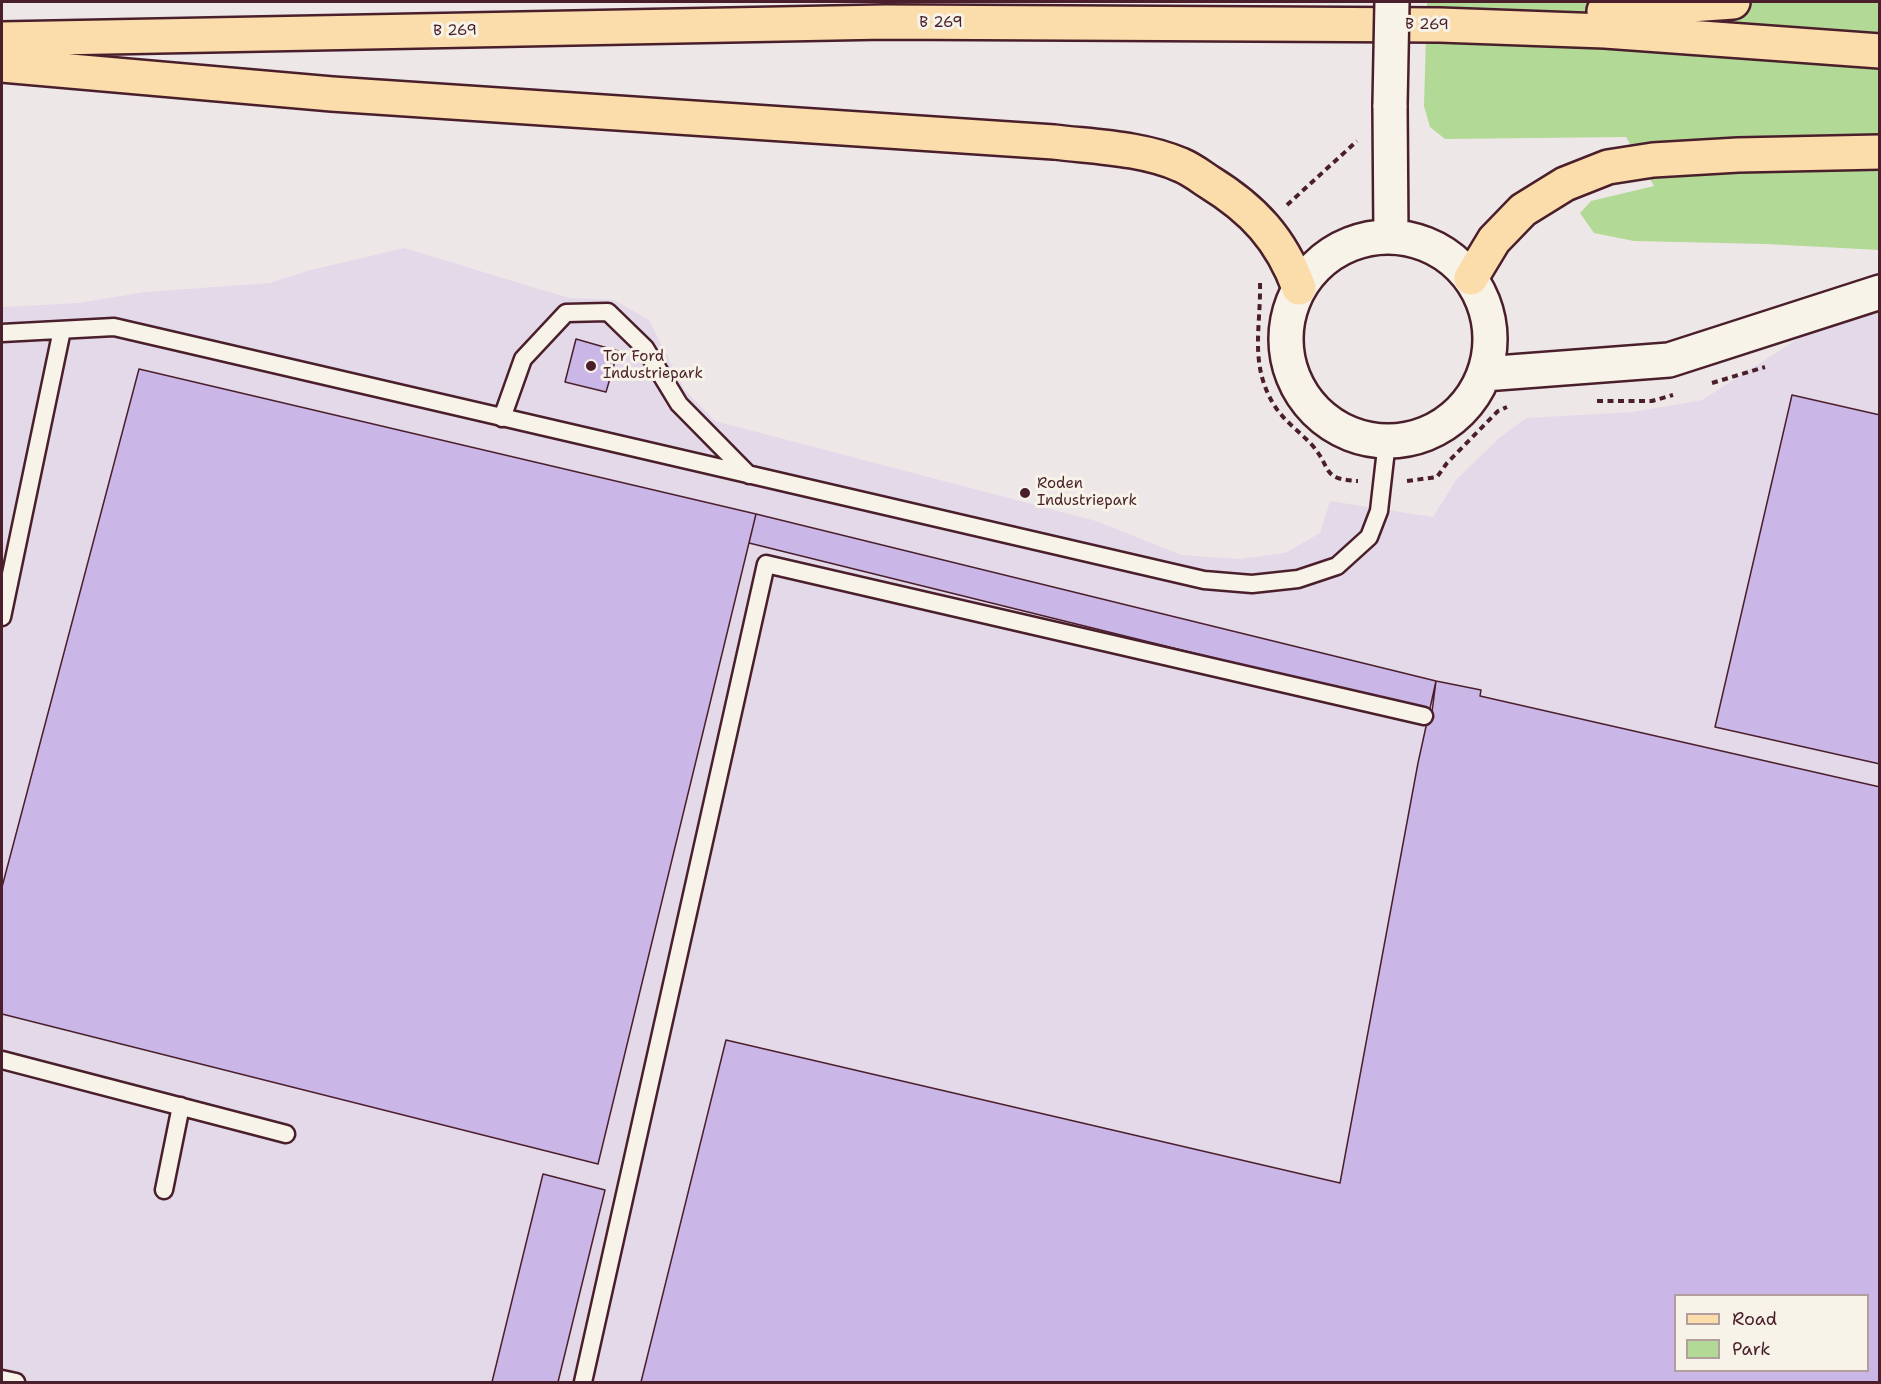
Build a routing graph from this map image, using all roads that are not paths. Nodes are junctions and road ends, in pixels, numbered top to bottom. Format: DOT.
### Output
graph roads {
  1 [pos="1392,2"];
  2 [pos="1732,2"];
  3 [pos="1604,11"];
  4 [pos="885,22"];
  5 [pos="1880,32"];
  6 [pos="2,39"];
  7 [pos="1880,51"];
  8 [pos="2,65"];
  9 [pos="1880,152"];
  10 [pos="1391,237"];
  11 [pos="1471,278"];
  12 [pos="1299,288"];
  13 [pos="1880,292"];
  14 [pos="62,330"];
  15 [pos="2,333"];
  16 [pos="1484,374"];
  17 [pos="502,417"];
  18 [pos="1387,441"];
  19 [pos="749,475"];
  20 [pos="2,616"];
  21 [pos="1424,716"];
  22 [pos="2,1060"];
  23 [pos="181,1106"];
  24 [pos="286,1134"];
  25 [pos="164,1190"];
  26 [pos="2,1379"];
  27 [pos="16,1383"];
  28 [pos="583,1383"];
  1 -- 10 [label="street, bridge"];
  2 -- 3 [label="main road"];
  3 -- 4 [label="main road"];
  3 -- 5 [label="main road"];
  4 -- 6 [label="main road, B 269 / B 269"];
  4 -- 7 [label="main road, B 269 / B 269"];
  8 -- 12 [label="main road"];
  9 -- 11 [label="main road"];
  10 -- 11 [label="street"];
  10 -- 12 [label="street"];
  11 -- 16 [label="street"];
  12 -- 18 [label="street"];
  13 -- 16 [label="street"];
  14 -- 15 [label="lane"];
  14 -- 17 [label="lane"];
  14 -- 20 [label="lane"];
  16 -- 18 [label="street"];
  17 -- 19 [label="lane"];
  17 -- 19 [label="lane"];
  18 -- 19 [label="lane"];
  21 -- 28 [label="lane"];
  22 -- 23 [label="lane"];
  23 -- 24 [label="lane"];
  23 -- 25 [label="lane"];
  26 -- 27 [label="lane"];
}
